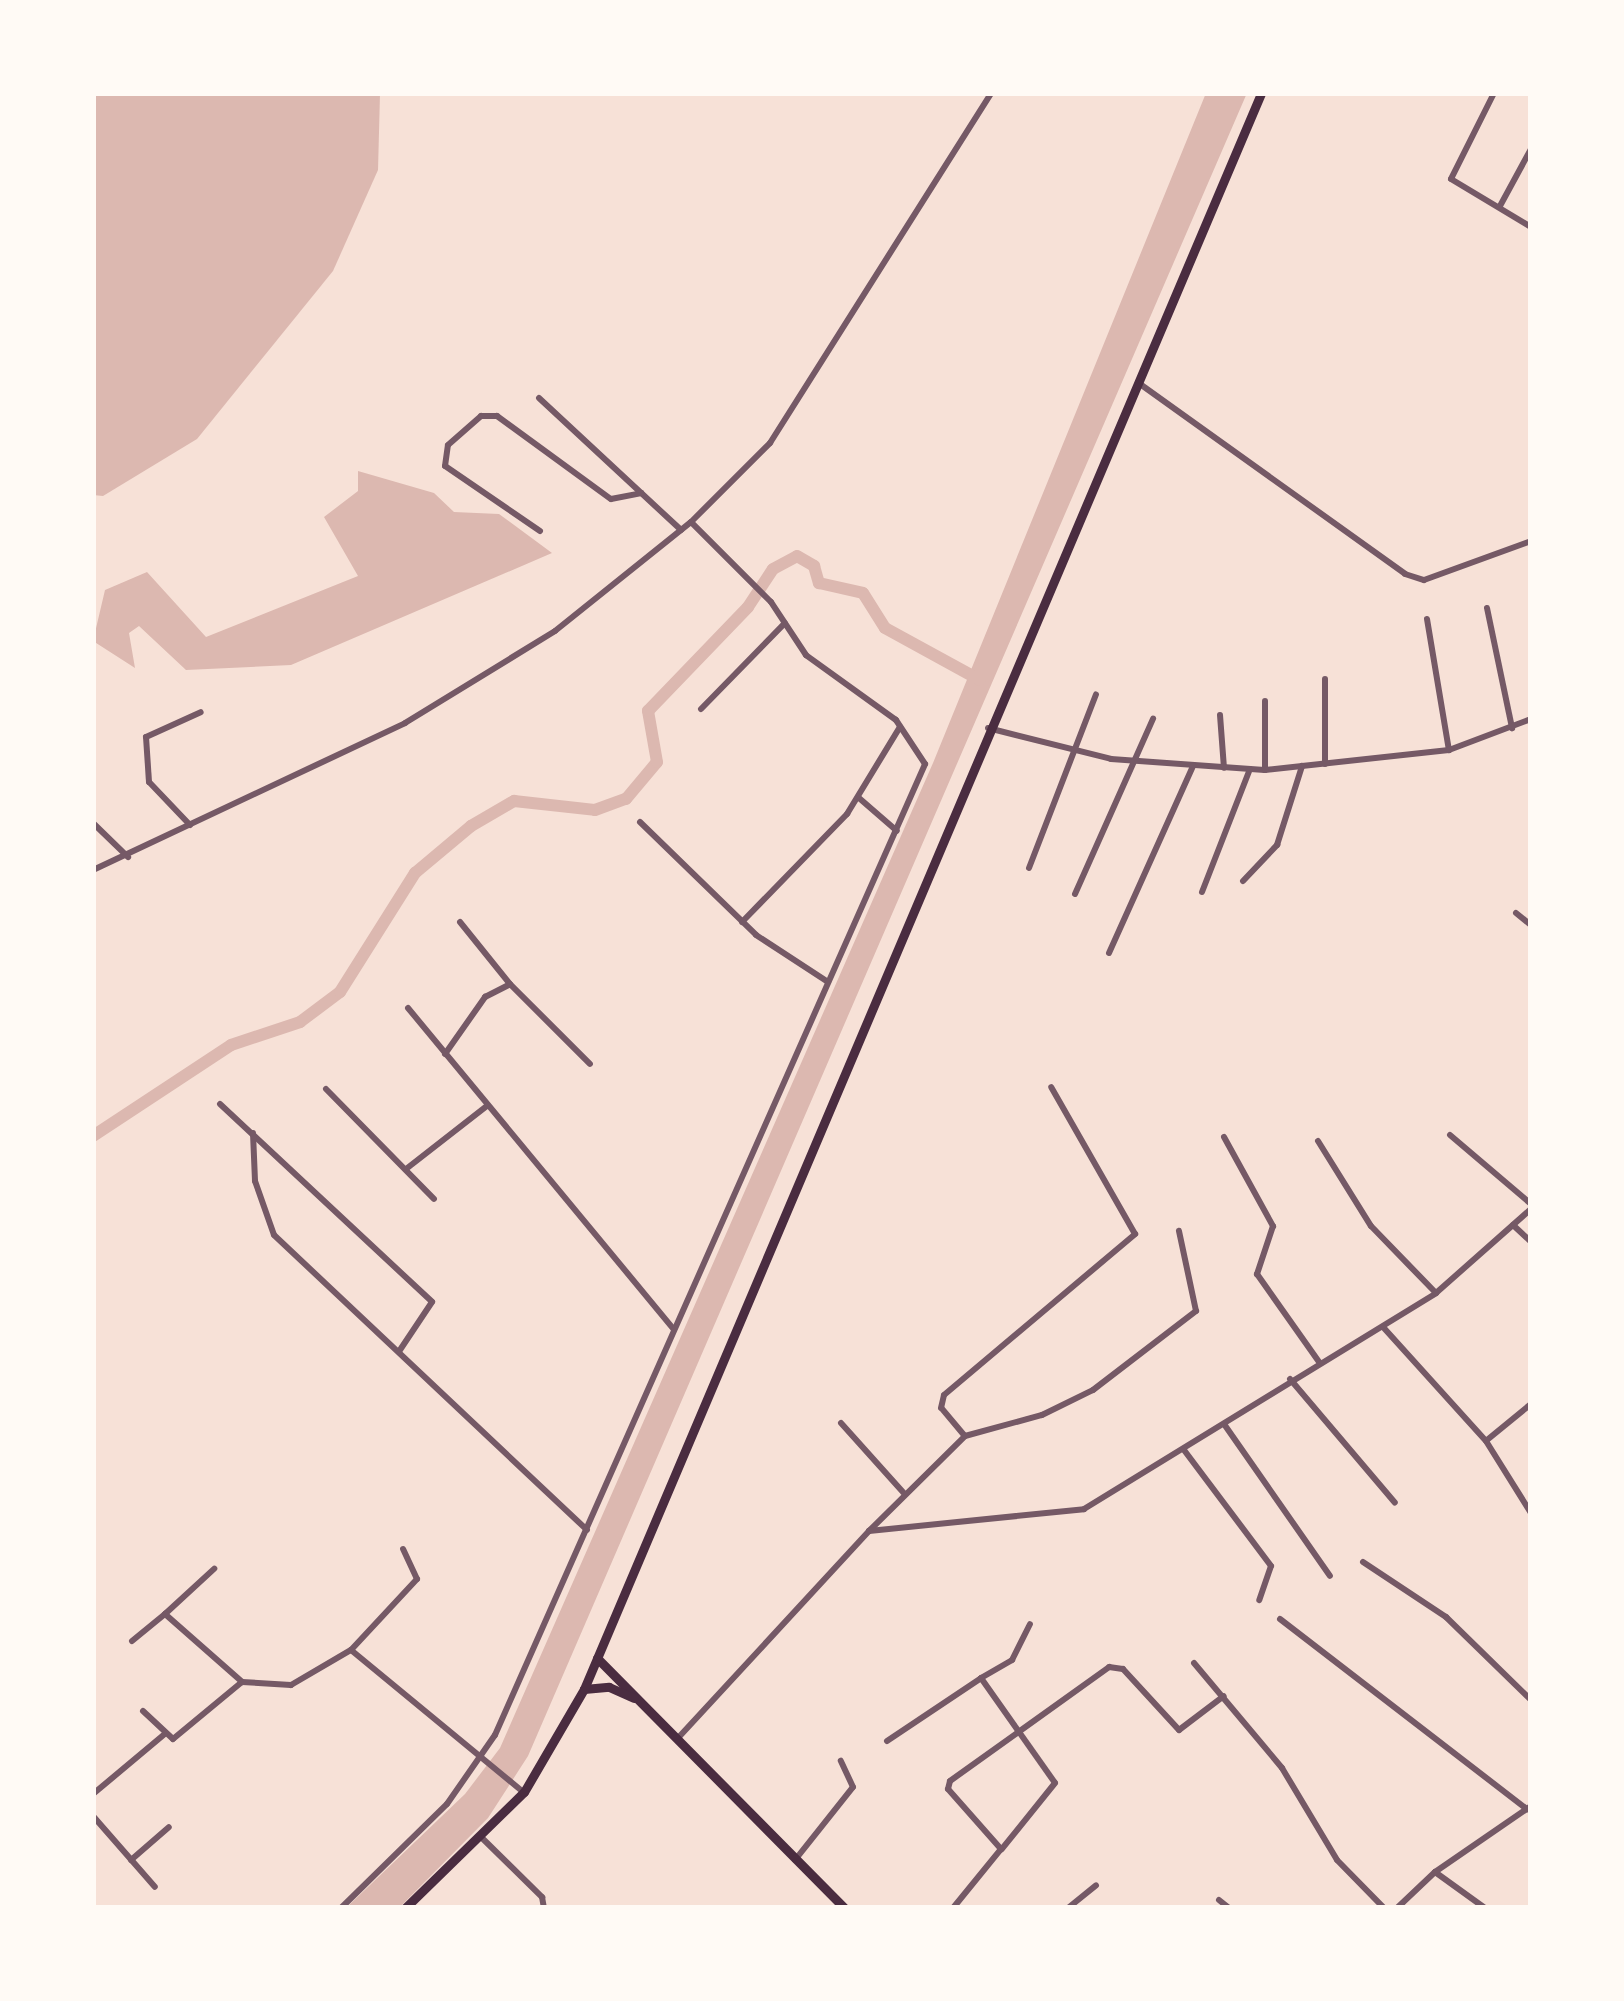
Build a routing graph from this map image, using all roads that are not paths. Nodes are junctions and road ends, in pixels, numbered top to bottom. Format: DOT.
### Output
graph roads {
  1 [pos="991,93"];
  2 [pos="1262,93"];
  3 [pos="1494,93"];
  4 [pos="1531,149"];
  5 [pos="1500,206"];
  6 [pos="1531,226"];
  7 [pos="1137,382"];
  8 [pos="539,398"];
  9 [pos="641,493"];
  10 [pos="691,522"];
  11 [pos="681,530"];
  12 [pos="540,531"];
  13 [pos="1531,541"];
  14 [pos="1486,608"];
  15 [pos="1427,620"];
  16 [pos="785,623"];
  17 [pos="1325,679"];
  18 [pos="1096,694"];
  19 [pos="1265,701"];
  20 [pos="701,710"];
  21 [pos="201,712"];
  22 [pos="1220,715"];
  23 [pos="1153,719"];
  24 [pos="1531,719"];
  25 [pos="900,727"];
  26 [pos="988,728"];
  27 [pos="1512,730"];
  28 [pos="1449,750"];
  29 [pos="1077,751"];
  30 [pos="1137,760"];
  31 [pos="1325,764"];
  32 [pos="1193,766"];
  33 [pos="1302,766"];
  34 [pos="1224,768"];
  35 [pos="1250,769"];
  36 [pos="1265,770"];
  37 [pos="859,798"];
  38 [pos="640,822"];
  39 [pos="93,823"];
  40 [pos="190,825"];
  41 [pos="897,831"];
  42 [pos="128,857"];
  43 [pos="1029,868"];
  44 [pos="93,870"];
  45 [pos="1243,881"];
  46 [pos="1202,892"];
  47 [pos="1075,895"];
  48 [pos="1516,913"];
  49 [pos="460,922"];
  50 [pos="742,922"];
  51 [pos="1531,925"];
  52 [pos="1109,953"];
  53 [pos="828,982"];
  54 [pos="510,984"];
  55 [pos="408,1008"];
  56 [pos="446,1054"];
  57 [pos="590,1064"];
  58 [pos="326,1088"];
  59 [pos="1051,1088"];
  60 [pos="220,1104"];
  61 [pos="487,1106"];
  62 [pos="254,1133"];
  63 [pos="1450,1135"];
  64 [pos="1224,1137"];
  65 [pos="1318,1141"];
  66 [pos="406,1169"];
  67 [pos="434,1199"];
  68 [pos="1531,1206"];
  69 [pos="1513,1225"];
  70 [pos="1179,1231"];
  71 [pos="1531,1242"];
  72 [pos="1436,1293"];
  73 [pos="1383,1327"];
  74 [pos="675,1330"];
  75 [pos="400,1350"];
  76 [pos="1318,1363"];
  77 [pos="1290,1379"];
  78 [pos="1531,1404"];
  79 [pos="841,1423"];
  80 [pos="1224,1424"];
  81 [pos="965,1436"];
  82 [pos="1486,1441"];
  83 [pos="1183,1449"];
  84 [pos="903,1492"];
  85 [pos="1395,1502"];
  86 [pos="1531,1513"];
  87 [pos="587,1530"];
  88 [pos="869,1531"];
  89 [pos="403,1550"];
  90 [pos="1363,1562"];
  91 [pos="214,1569"];
  92 [pos="1330,1576"];
  93 [pos="1259,1600"];
  94 [pos="165,1614"];
  95 [pos="1280,1618"];
  96 [pos="1030,1624"];
  97 [pos="132,1641"];
  98 [pos="351,1650"];
  99 [pos="597,1658"];
  100 [pos="1195,1663"];
  101 [pos="981,1678"];
  102 [pos="242,1682"];
  103 [pos="584,1689"];
  104 [pos="1224,1696"];
  105 [pos="1531,1700"];
  106 [pos="638,1701"];
  107 [pos="143,1711"];
  108 [pos="166,1733"];
  109 [pos="1020,1735"];
  110 [pos="676,1740"];
  111 [pos="887,1741"];
  112 [pos="482,1760"];
  113 [pos="841,1761"];
  114 [pos="524,1792"];
  115 [pos="93,1794"];
  116 [pos="1529,1808"];
  117 [pos="93,1816"];
  118 [pos="169,1828"];
  119 [pos="481,1837"];
  120 [pos="1001,1849"];
  121 [pos="131,1860"];
  122 [pos="793,1863"];
  123 [pos="1435,1872"];
  124 [pos="1096,1886"];
  125 [pos="155,1887"];
  126 [pos="1219,1900"];
  127 [pos="341,1908"];
  128 [pos="405,1908"];
  129 [pos="544,1908"];
  130 [pos="844,1908"];
  131 [pos="953,1908"];
  132 [pos="1068,1908"];
  133 [pos="1229,1908"];
  134 [pos="1384,1908"];
  135 [pos="1397,1908"];
  136 [pos="1484,1908"];
  1 -- 10 [label="street"];
  2 -- 7 [label="main road"];
  3 -- 5 [label="street"];
  4 -- 5 [label="street"];
  5 -- 6 [label="street"];
  7 -- 13 [label="street"];
  7 -- 26 [label="main road"];
  8 -- 9 [label="street"];
  9 -- 11 [label="street"];
  9 -- 12 [label="street"];
  10 -- 11 [label="street"];
  10 -- 16 [label="street"];
  11 -- 40 [label="street"];
  14 -- 27 [label="street"];
  15 -- 28 [label="street"];
  16 -- 20 [label="street"];
  16 -- 25 [label="street"];
  17 -- 31 [label="street"];
  18 -- 29 [label="street"];
  19 -- 36 [label="street"];
  21 -- 40 [label="street"];
  22 -- 34 [label="street"];
  23 -- 30 [label="street"];
  24 -- 27 [label="street"];
  25 -- 37 [label="street"];
  25 -- 41 [label="street"];
  26 -- 29 [label="street"];
  26 -- 99 [label="main road"];
  27 -- 28 [label="street"];
  28 -- 31 [label="street"];
  29 -- 30 [label="street"];
  29 -- 43 [label="street"];
  30 -- 32 [label="street"];
  30 -- 47 [label="street"];
  31 -- 33 [label="street"];
  32 -- 34 [label="street"];
  32 -- 52 [label="street"];
  33 -- 36 [label="street"];
  33 -- 45 [label="street"];
  34 -- 35 [label="street"];
  35 -- 36 [label="street"];
  35 -- 46 [label="street"];
  37 -- 41 [label="street"];
  37 -- 50 [label="street"];
  38 -- 50 [label="street"];
  39 -- 42 [label="street"];
  40 -- 42 [label="street"];
  41 -- 53 [label="street"];
  42 -- 44 [label="street"];
  48 -- 51 [label="street"];
  49 -- 54 [label="street"];
  50 -- 53 [label="street"];
  53 -- 74 [label="street"];
  54 -- 56 [label="street"];
  54 -- 57 [label="street"];
  55 -- 56 [label="street"];
  56 -- 61 [label="street"];
  58 -- 66 [label="street"];
  59 -- 81 [label="street"];
  60 -- 62 [label="street"];
  61 -- 66 [label="street"];
  61 -- 74 [label="street"];
  62 -- 75 [label="street"];
  62 -- 75 [label="street"];
  63 -- 68 [label="street"];
  64 -- 76 [label="street"];
  65 -- 72 [label="street"];
  66 -- 67 [label="street"];
  68 -- 69 [label="street"];
  69 -- 71 [label="street"];
  69 -- 72 [label="street"];
  70 -- 81 [label="street"];
  72 -- 73 [label="street"];
  73 -- 76 [label="street"];
  73 -- 82 [label="street"];
  74 -- 87 [label="street"];
  75 -- 87 [label="street"];
  76 -- 77 [label="street"];
  77 -- 80 [label="street"];
  77 -- 85 [label="street"];
  78 -- 82 [label="street"];
  79 -- 84 [label="street"];
  80 -- 83 [label="street"];
  80 -- 92 [label="street"];
  81 -- 84 [label="street"];
  82 -- 86 [label="street"];
  83 -- 88 [label="street"];
  83 -- 93 [label="street"];
  84 -- 88 [label="street"];
  87 -- 112 [label="street"];
  88 -- 110 [label="street"];
  89 -- 98 [label="street"];
  90 -- 105 [label="street"];
  91 -- 94 [label="street"];
  94 -- 97 [label="street"];
  94 -- 102 [label="street"];
  95 -- 116 [label="street"];
  96 -- 101 [label="street"];
  98 -- 102 [label="street"];
  98 -- 112 [label="street"];
  99 -- 103 [label="main road"];
  99 -- 106 [label="main road"];
  100 -- 104 [label="street"];
  101 -- 109 [label="street"];
  101 -- 111 [label="street"];
  102 -- 108 [label="street"];
  103 -- 106 [label="main road"];
  103 -- 114 [label="main road"];
  104 -- 109 [label="street"];
  104 -- 134 [label="street"];
  106 -- 110 [label="main road"];
  107 -- 108 [label="street"];
  108 -- 115 [label="street"];
  109 -- 120 [label="street"];
  109 -- 120 [label="street"];
  110 -- 122 [label="main road"];
  112 -- 114 [label="street"];
  112 -- 127 [label="street"];
  113 -- 122 [label="street"];
  114 -- 119 [label="main road"];
  116 -- 123 [label="street"];
  117 -- 121 [label="street"];
  118 -- 121 [label="street"];
  119 -- 128 [label="main road"];
  119 -- 129 [label="street"];
  120 -- 131 [label="street"];
  121 -- 125 [label="street"];
  122 -- 130 [label="main road"];
  123 -- 135 [label="street"];
  123 -- 136 [label="street"];
  124 -- 132 [label="street"];
  126 -- 133 [label="street"];
}
